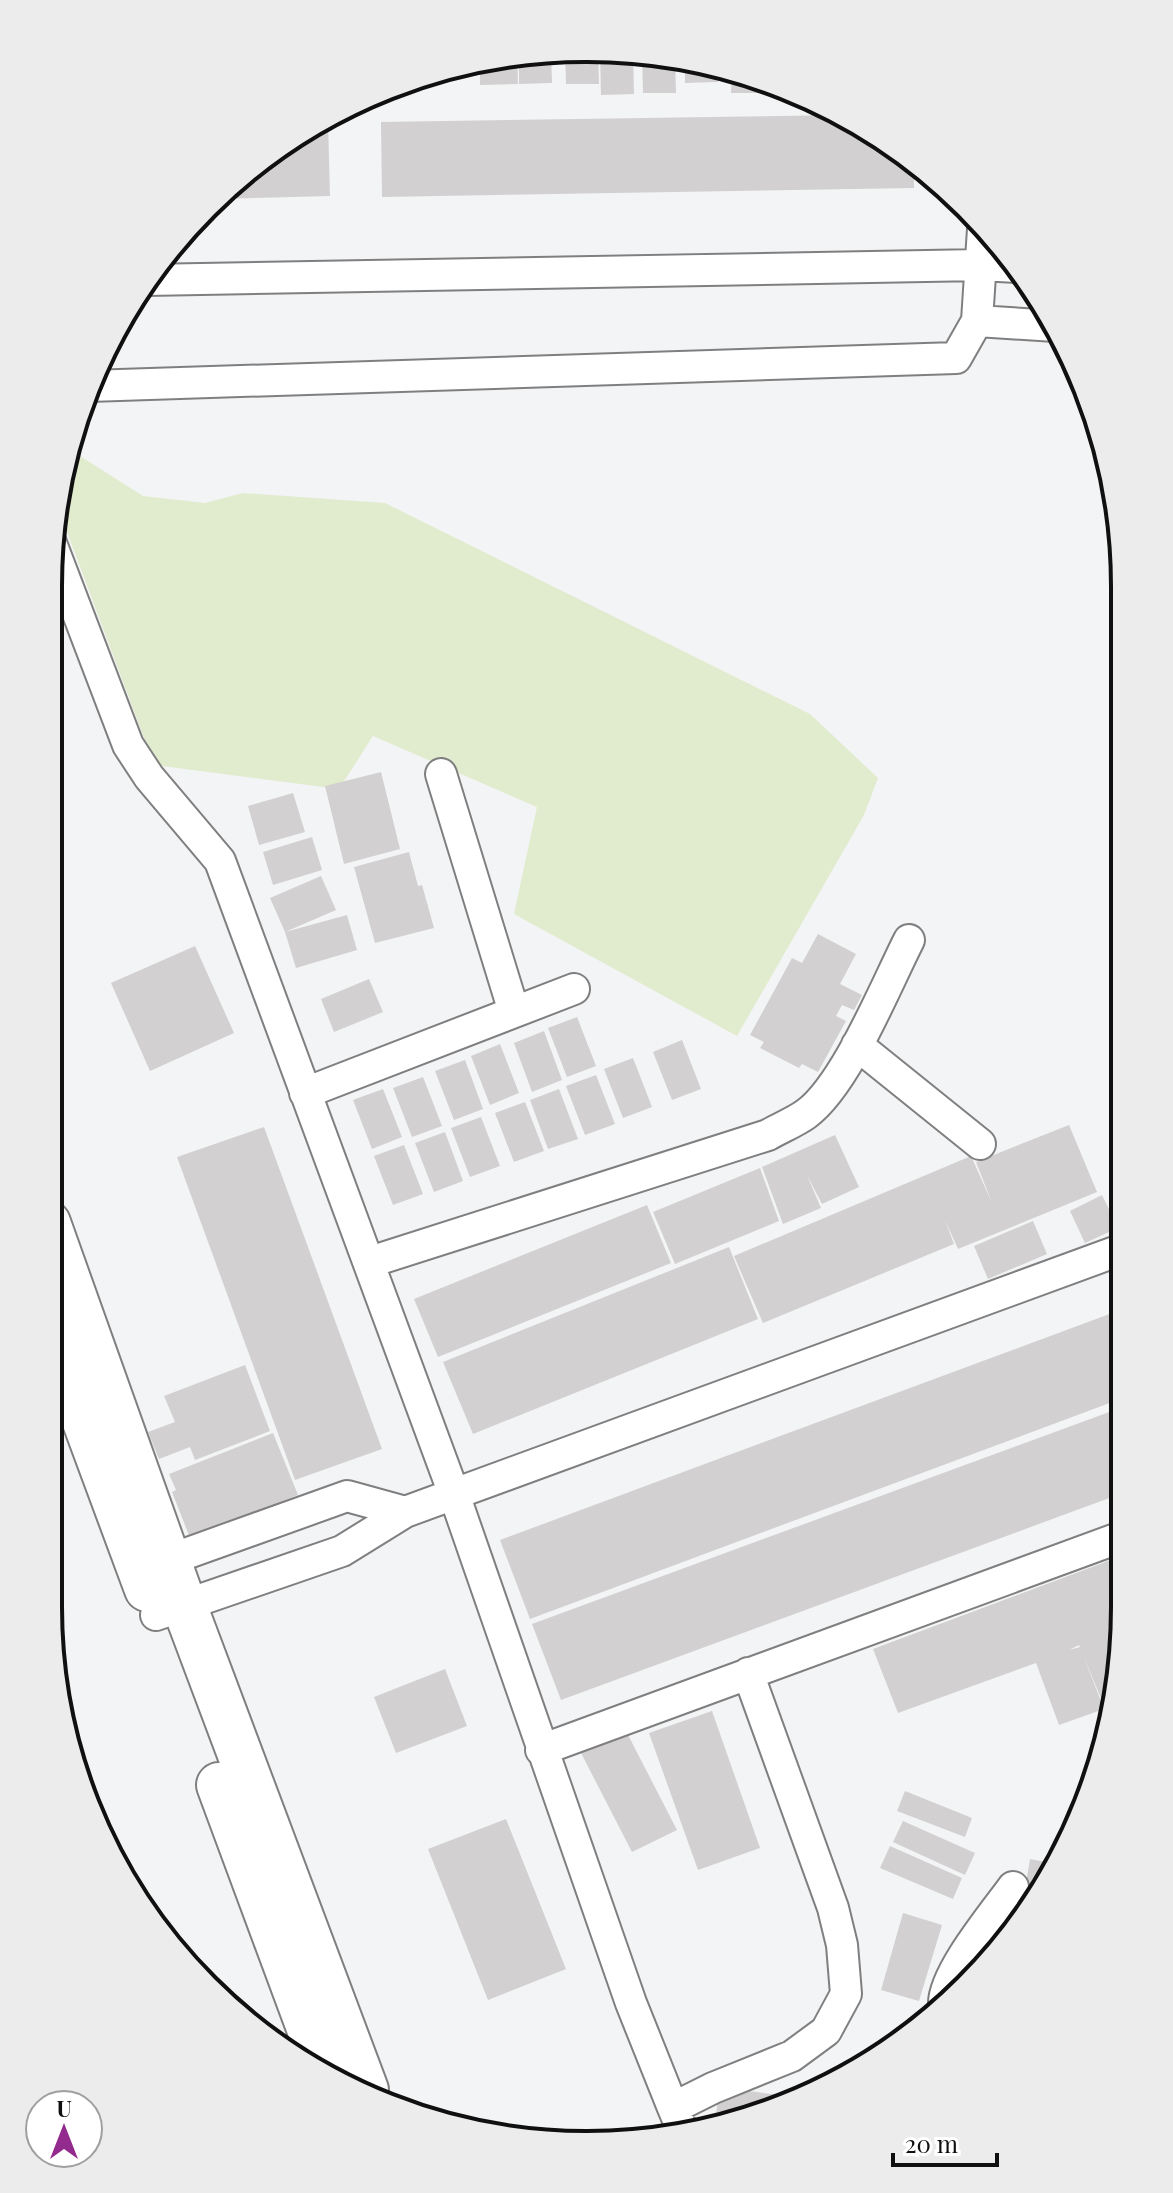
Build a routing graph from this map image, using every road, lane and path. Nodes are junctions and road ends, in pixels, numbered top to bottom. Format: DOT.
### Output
graph roads {
  1 [pos="982,242"];
  2 [pos="980,265"];
  3 [pos="1002,266"];
  4 [pos="161,280"];
  5 [pos="977,321"];
  6 [pos="1042,325"];
  7 [pos="102,386"];
  8 [pos="62,573"];
  9 [pos="441,774"];
  10 [pos="909,940"];
  11 [pos="574,989"];
  12 [pos="514,1012"];
  13 [pos="857,1045"];
  14 [pos="305,1093"];
  15 [pos="980,1144"];
  16 [pos="1111,1253"];
  17 [pos="370,1262"];
  18 [pos="62,1268"];
  19 [pos="62,1354"];
  20 [pos="454,1494"];
  21 [pos="405,1512"];
  22 [pos="1111,1541"];
  23 [pos="155,1565"];
  24 [pos="170,1610"];
  25 [pos="748,1673"];
  26 [pos="541,1750"];
  27 [pos="1013,1887"];
  28 [pos="950,1984"];
  29 [pos="321,2059"];
  30 [pos="362,2080"];
  31 [pos="678,2121"];
  1 -- 2 [label="street"];
  2 -- 3 [label="street"];
  2 -- 4 [label="street"];
  2 -- 5 [label="street"];
  5 -- 6 [label="street"];
  5 -- 7 [label="street"];
  8 -- 14 [label="street"];
  9 -- 12 [label="street"];
  10 -- 13 [label="street"];
  11 -- 12 [label="street"];
  12 -- 14 [label="street"];
  13 -- 15 [label="street"];
  13 -- 17 [label="street"];
  14 -- 17 [label="street"];
  16 -- 20 [label="street"];
  17 -- 20 [label="street"];
  18 -- 23 [label="street"];
  19 -- 23 [label="street"];
  20 -- 21 [label="street"];
  20 -- 26 [label="street"];
  21 -- 23 [label="street"];
  21 -- 24 [label="street"];
  22 -- 25 [label="street"];
  23 -- 24 [label="street"];
  24 -- 29 [label="street"];
  24 -- 30 [label="street"];
  25 -- 26 [label="street"];
  25 -- 31 [label="street"];
  26 -- 31 [label="street"];
  27 -- 28 [label="street"];
}
